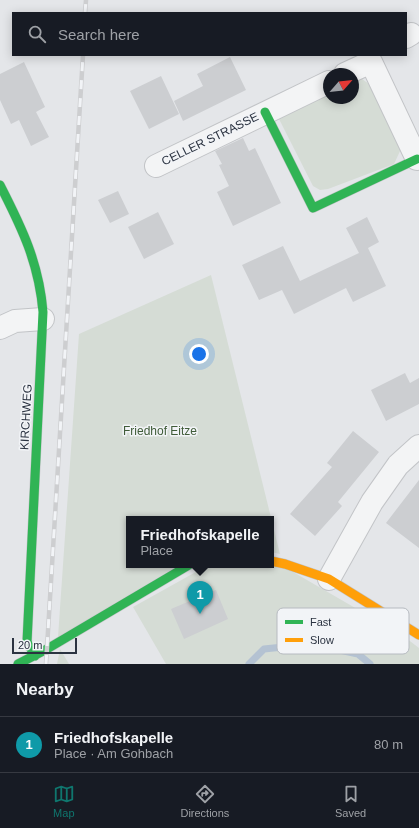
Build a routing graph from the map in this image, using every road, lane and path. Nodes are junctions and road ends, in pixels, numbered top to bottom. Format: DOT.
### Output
graph roads {
  1 [pos="376,58"];
  2 [pos="357,68"];
  3 [pos="323,85"];
  4 [pos="265,112"];
  5 [pos="418,158"];
  6 [pos="156,166"];
  7 [pos="0,185"];
  8 [pos="43,319"];
  9 [pos="0,328"];
  10 [pos="419,446"];
  11 [pos="274,562"];
  12 [pos="184,568"];
  13 [pos="329,579"];
  14 [pos="376,608"];
  15 [pos="409,629"];
  16 [pos="419,635"];
  17 [pos="35,656"];
  18 [pos="18,664"];
  1 -- 2 [label="street, CELLER STRASSE"];
  1 -- 5 [label="street, CELLER STRASSE"];
  3 -- 4 [label="street, CELLER STRASSE"];
  4 -- 5 [label="street, CELLER STRASSE"];
  4 -- 6 [label="street, CELLER STRASSE"];
  7 -- 8 [label="street, KIRCHWEG"];
  8 -- 9 [label="street"];
  8 -- 17 [label="street, KIRCHWEG"];
  10 -- 13 [label="street"];
  11 -- 13 [label="street"];
  12 -- 17 [label="street"];
  13 -- 14 [label="street"];
  15 -- 16 [label="street"];
  17 -- 18 [label="street"];
}
